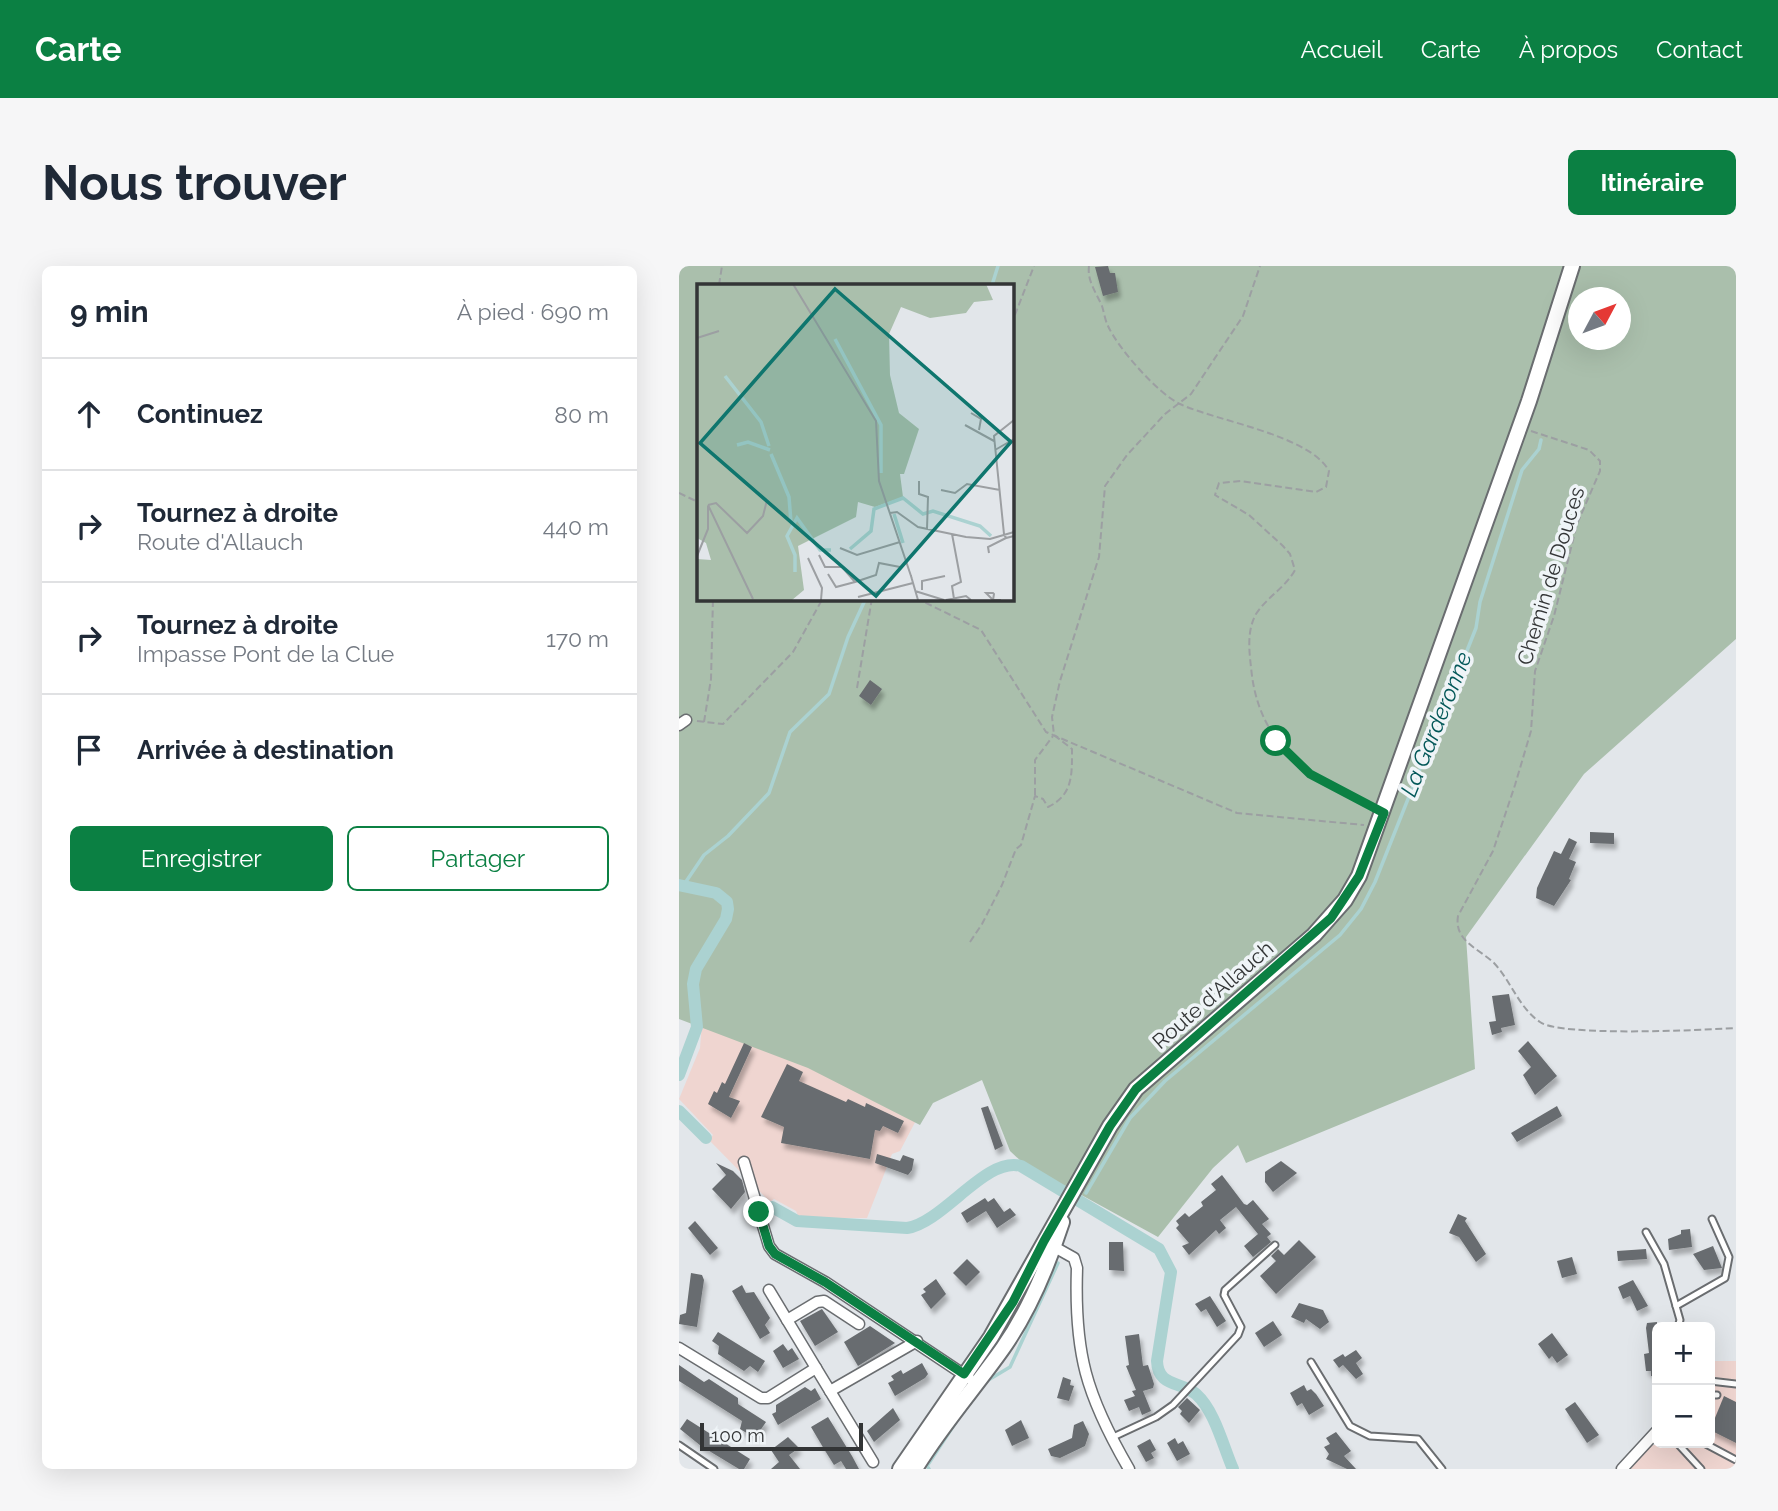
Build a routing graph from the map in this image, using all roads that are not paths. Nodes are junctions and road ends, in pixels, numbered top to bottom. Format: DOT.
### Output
graph roads {
  1 [pos="1572,266"];
  2 [pos="744,1162"];
  3 [pos="1712,1219"];
  4 [pos="1646,1232"];
  5 [pos="1049,1243"];
  6 [pos="1275,1245"];
  7 [pos="769,1290"];
  8 [pos="1677,1306"];
  9 [pos="787,1320"];
  10 [pos="1679,1322"];
  11 [pos="859,1324"];
  12 [pos="917,1341"];
  13 [pos="679,1348"];
  14 [pos="1311,1362"];
  15 [pos="816,1368"];
  16 [pos="970,1378"];
  17 [pos="1715,1382"];
  18 [pos="1736,1384"];
  19 [pos="830,1391"];
  20 [pos="931,1431"];
  21 [pos="1111,1438"];
  22 [pos="1652,1439"];
  23 [pos="679,1445"];
  24 [pos="1682,1448"];
  25 [pos="1713,1448"];
  26 [pos="1736,1461"];
  27 [pos="873,1462"];
  28 [pos="714,1469"];
  29 [pos="900,1469"];
  30 [pos="915,1469"];
  31 [pos="1129,1469"];
  32 [pos="1442,1469"];
  33 [pos="1622,1469"];
  34 [pos="1701,1469"];
  1 -- 5 [label="main road, Route d'Allauch"];
  2 -- 12 [label="street"];
  3 -- 8 [label="lane"];
  4 -- 8 [label="lane"];
  5 -- 16 [label="main road, Route d'Allauch"];
  5 -- 21 [label="street"];
  6 -- 21 [label="lane"];
  7 -- 9 [label="street"];
  8 -- 10 [label="lane"];
  9 -- 11 [label="street"];
  9 -- 15 [label="street"];
  12 -- 16 [label="street"];
  12 -- 19 [label="street"];
  13 -- 15 [label="street"];
  14 -- 32 [label="lane"];
  15 -- 19 [label="street"];
  16 -- 20 [label="main road, Route d'Allauch"];
  17 -- 18 [label="lane"];
  19 -- 27 [label="street"];
  20 -- 29 [label="main road, Route d'Allauch"];
  20 -- 30 [label="main road, Route d'Allauch"];
  21 -- 31 [label="street"];
  22 -- 33 [label="street"];
  23 -- 28 [label="lane"];
  24 -- 34 [label="lane"];
  25 -- 26 [label="lane"];
}
